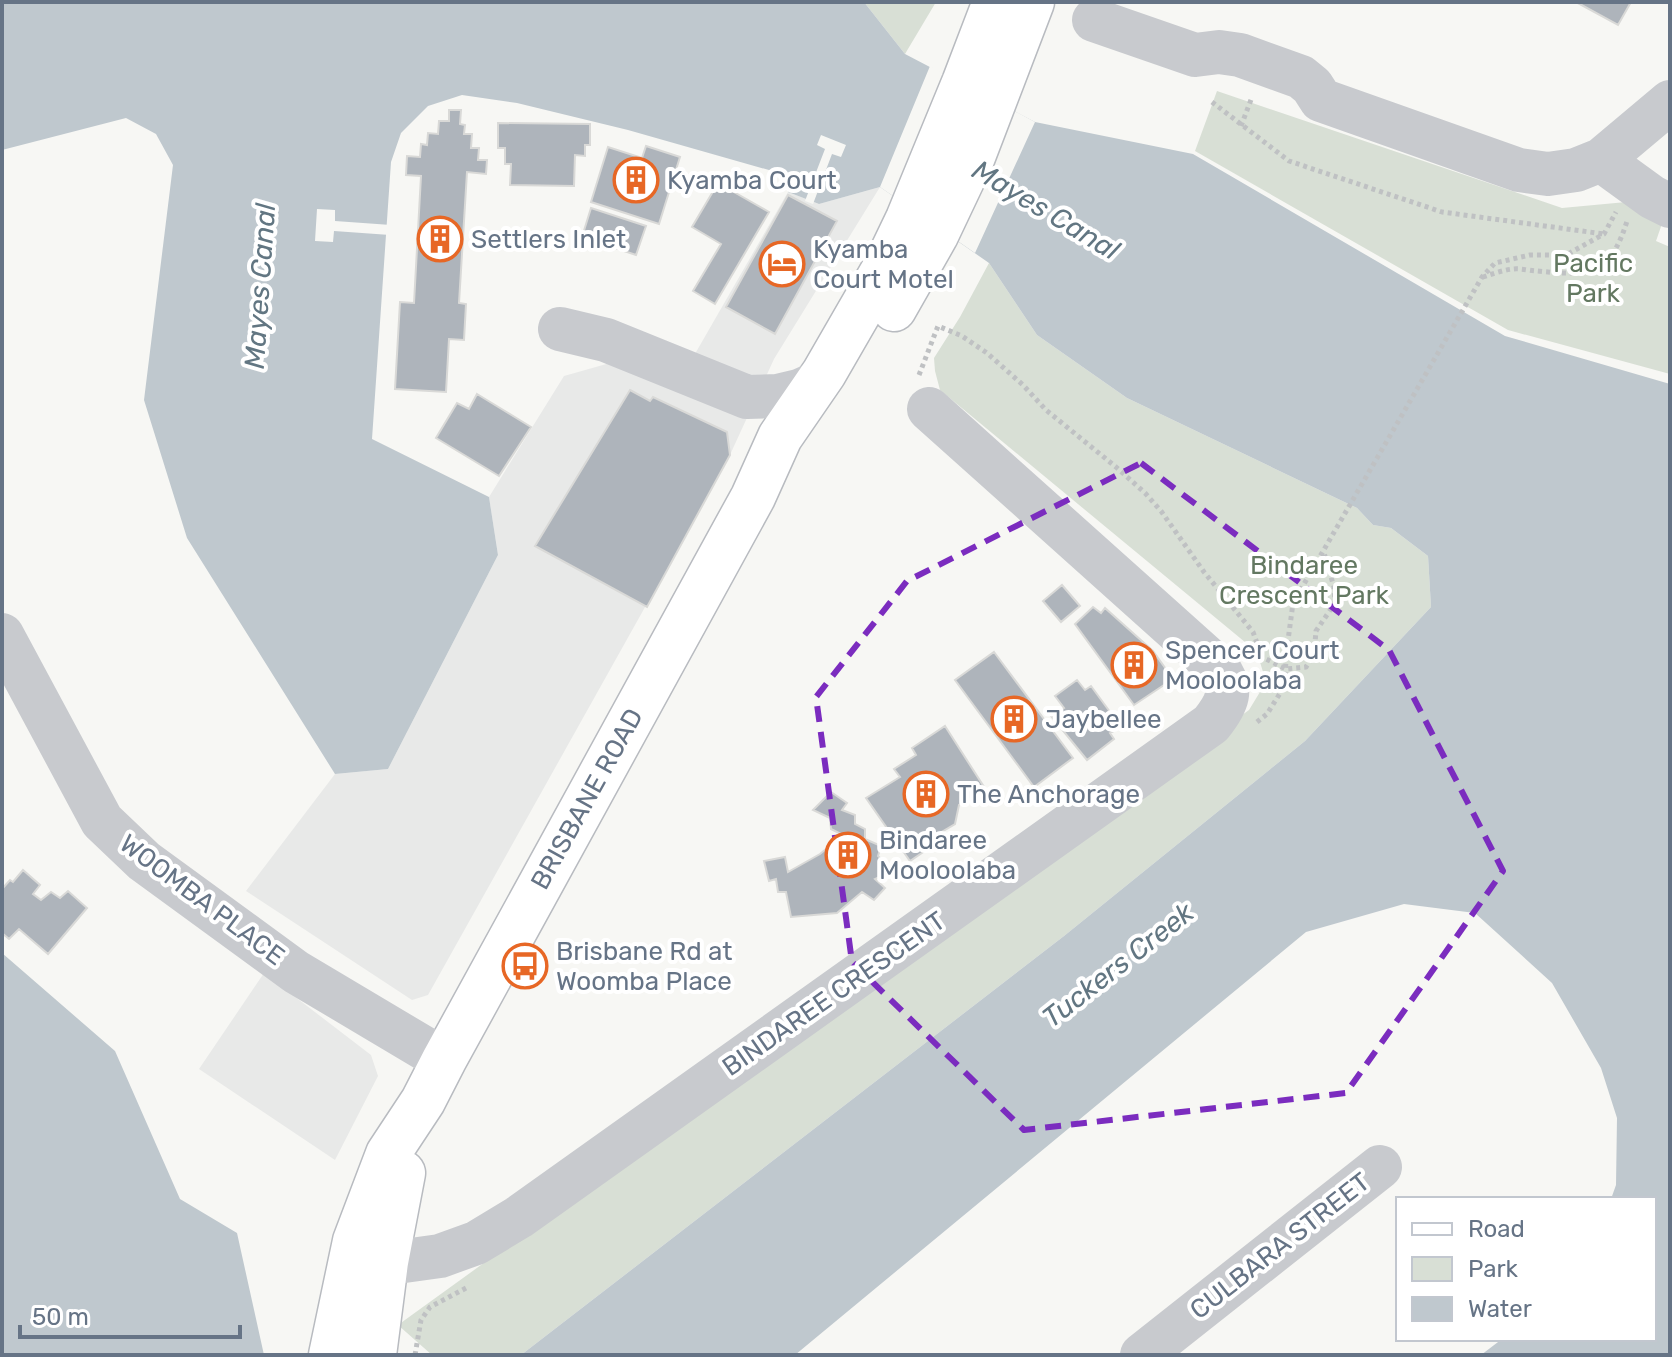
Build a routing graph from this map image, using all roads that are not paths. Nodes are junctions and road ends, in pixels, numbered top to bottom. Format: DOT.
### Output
graph roads {
  1 [pos="995,2"];
  2 [pos="1032,2"];
  3 [pos="1094,20"];
  4 [pos="980,92"];
  5 [pos="1670,102"];
  6 [pos="1601,160"];
  7 [pos="1650,207"];
  8 [pos="922,227"];
  9 [pos="560,329"];
  10 [pos="817,383"];
  11 [pos="923,394"];
  12 [pos="738,395"];
  13 [pos="758,485"];
  14 [pos="2,635"];
  15 [pos="444,1060"];
  16 [pos="423,1101"];
  17 [pos="1380,1167"];
  18 [pos="386,1262"];
  19 [pos="346,1288"];
  20 [pos="331,1355"];
  21 [pos="374,1355"];
  22 [pos="1142,1355"];
  1 -- 4 [label="main road, BRISBANE ROAD"];
  2 -- 4 [label="main road, BRISBANE ROAD"];
  3 -- 6 [label="street"];
  4 -- 8 [label="main road, BRISBANE ROAD"];
  5 -- 6 [label="street"];
  6 -- 7 [label="street"];
  8 -- 10 [label="main road, BRISBANE ROAD"];
  8 -- 13 [label="main road, BRISBANE ROAD"];
  9 -- 12 [label="street"];
  10 -- 12 [label="street"];
  10 -- 13 [label="main road, BRISBANE ROAD"];
  11 -- 18 [label="street, BINDAREE CRESCENT"];
  12 -- 13 [label="street"];
  13 -- 15 [label="main road, BRISBANE ROAD"];
  14 -- 15 [label="street, WOOMBA PLACE"];
  15 -- 16 [label="main road, BRISBANE ROAD"];
  16 -- 18 [label="main road, BRISBANE ROAD"];
  16 -- 19 [label="main road, BRISBANE ROAD"];
  17 -- 22 [label="street, CULBARA STREET"];
  18 -- 19 [label="street, BINDAREE CRESCENT"];
  18 -- 21 [label="main road, BRISBANE ROAD"];
  19 -- 20 [label="main road, BRISBANE ROAD"];
}
